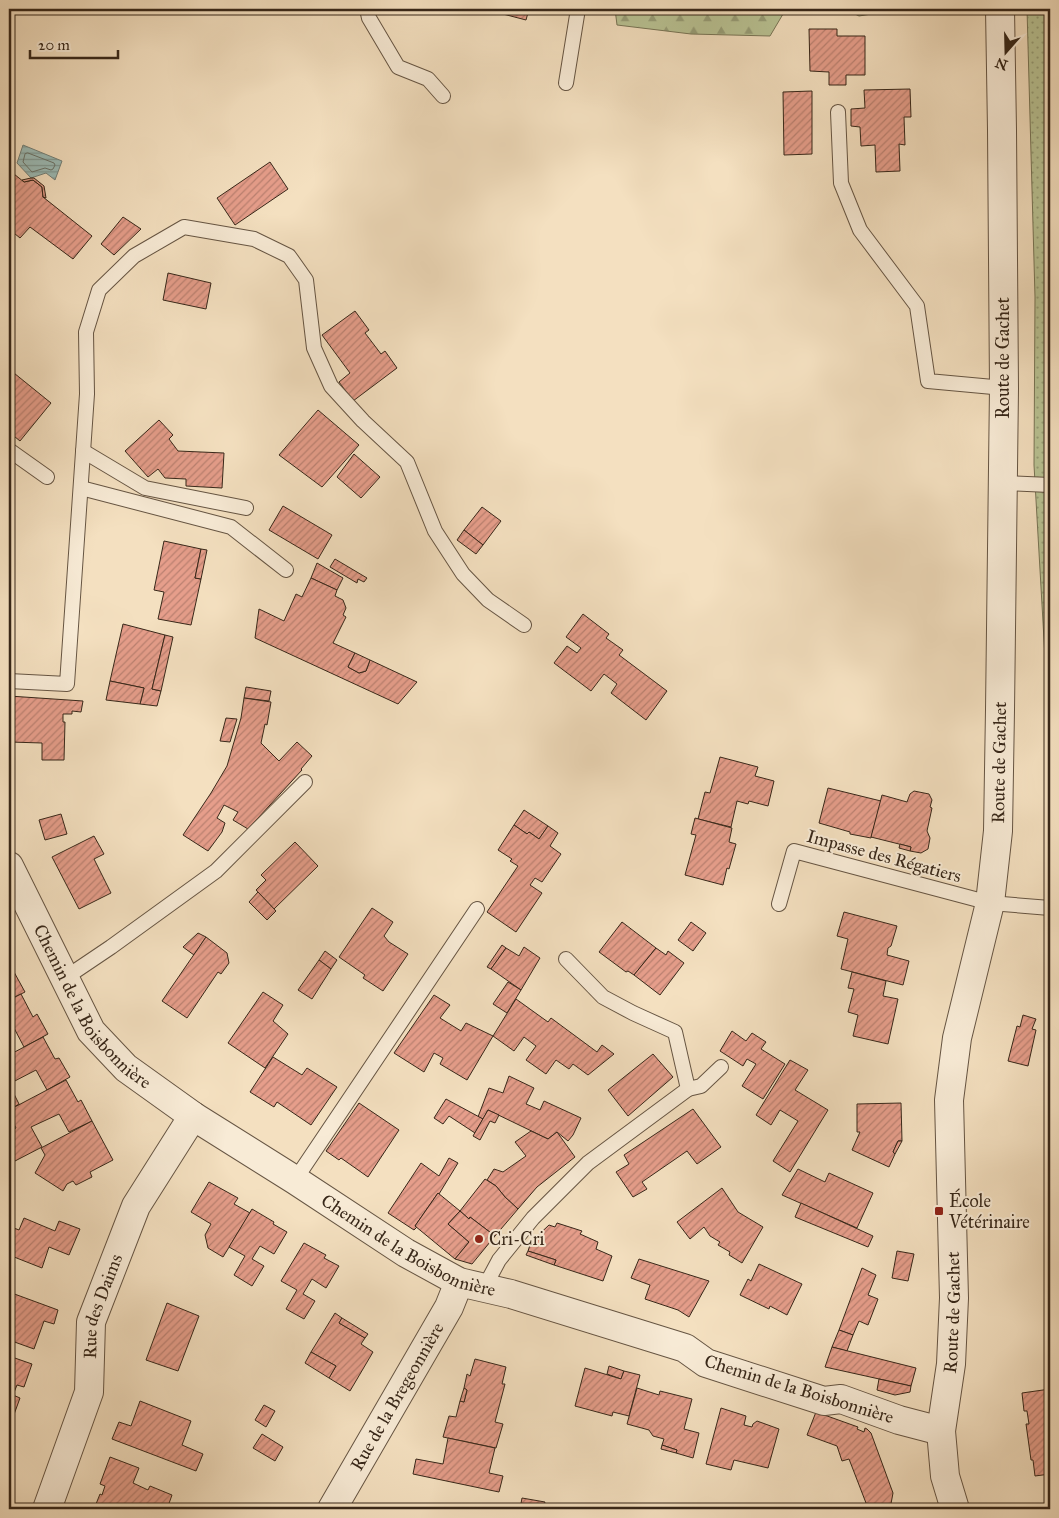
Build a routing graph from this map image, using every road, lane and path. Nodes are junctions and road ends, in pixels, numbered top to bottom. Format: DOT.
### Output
graph roads {
  1 [pos="367,9"];
  2 [pos="578,9"];
  3 [pos="1000,9"];
  4 [pos="566,83"];
  5 [pos="442,96"];
  6 [pos="838,112"];
  7 [pos="1004,388"];
  8 [pos="9,450"];
  9 [pos="83,451"];
  10 [pos="47,477"];
  11 [pos="1003,484"];
  12 [pos="1050,485"];
  13 [pos="81,488"];
  14 [pos="246,508"];
  15 [pos="286,570"];
  16 [pos="524,625"];
  17 [pos="9,681"];
  18 [pos="306,782"];
  19 [pos="9,866"];
  20 [pos="990,903"];
  21 [pos="779,904"];
  22 [pos="476,908"];
  23 [pos="1050,908"];
  24 [pos="566,959"];
  25 [pos="65,978"];
  26 [pos="720,1067"];
  27 [pos="688,1089"];
  28 [pos="192,1116"];
  29 [pos="295,1180"];
  30 [pos="472,1285"];
  31 [pos="941,1432"];
  32 [pos="47,1509"];
  33 [pos="332,1509"];
  34 [pos="955,1509"];
  1 -- 5 [label="lane"];
  2 -- 4 [label="lane"];
  3 -- 7 [label="street, Route de Gachet"];
  6 -- 7 [label="lane"];
  7 -- 11 [label="street, Route de Gachet"];
  8 -- 10 [label="lane"];
  9 -- 13 [label="lane"];
  9 -- 14 [label="lane"];
  9 -- 16 [label="lane"];
  11 -- 12 [label="lane"];
  11 -- 20 [label="street, Route de Gachet"];
  13 -- 15 [label="lane"];
  13 -- 17 [label="lane"];
  18 -- 25 [label="lane"];
  19 -- 25 [label="street, Chemin de la Boisbonnière"];
  20 -- 21 [label="lane, Impasse des Régatiers"];
  20 -- 23 [label="lane"];
  20 -- 31 [label="street, Route de Gachet"];
  22 -- 29 [label="lane"];
  24 -- 27 [label="lane"];
  25 -- 28 [label="street, Chemin de la Boisbonnière"];
  26 -- 27 [label="lane"];
  27 -- 30 [label="lane"];
  28 -- 29 [label="street, Chemin de la Boisbonnière"];
  28 -- 32 [label="street, Rue des Daims"];
  29 -- 30 [label="street, Chemin de la Boisbonnière"];
  30 -- 31 [label="street, Chemin de la Boisbonnière"];
  30 -- 33 [label="street, Rue de la Bregeonnière"];
  31 -- 34 [label="street, Route de Gachet"];
}
